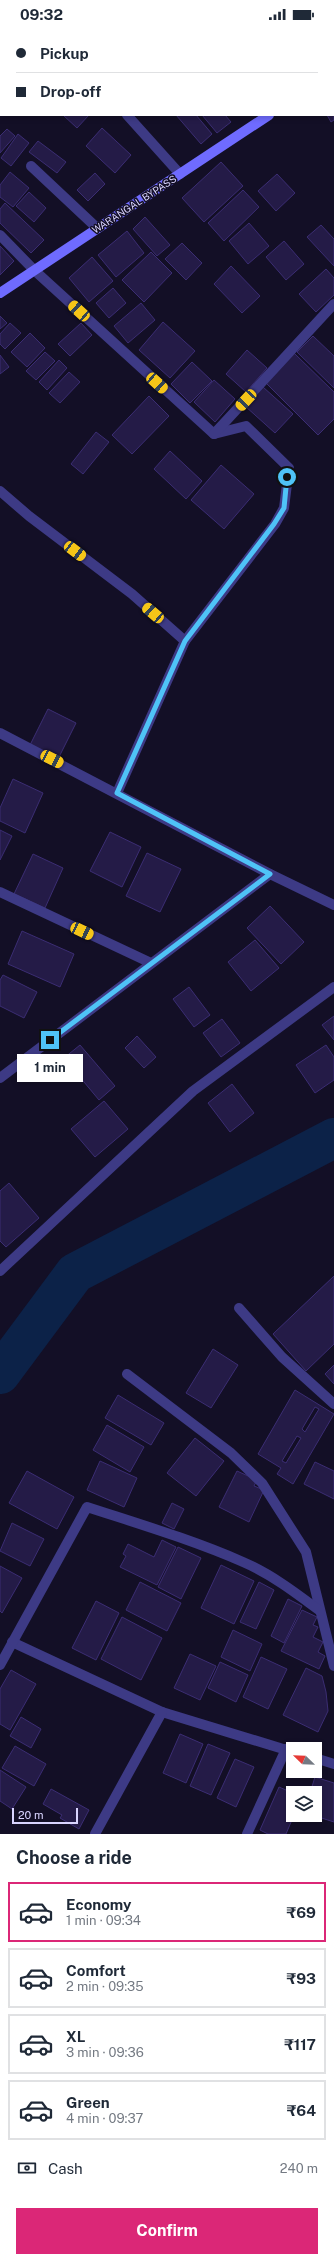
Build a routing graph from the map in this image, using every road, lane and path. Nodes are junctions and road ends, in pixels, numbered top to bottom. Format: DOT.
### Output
graph roads {
  1 [pos="128,116"];
  2 [pos="267,116"];
  3 [pos="31,166"];
  4 [pos="180,174"];
  5 [pos="97,228"];
  6 [pos="0,235"];
  7 [pos="34,270"];
  8 [pos="0,293"];
  9 [pos="334,304"];
  10 [pos="214,434"];
  11 [pos="0,490"];
  12 [pos="185,641"];
  13 [pos="0,733"];
  14 [pos="117,793"];
  15 [pos="270,874"];
  16 [pos="0,892"];
  17 [pos="334,905"];
  18 [pos="151,963"];
  19 [pos="334,987"];
  20 [pos="0,1078"];
  21 [pos="0,1271"];
  22 [pos="239,1308"];
  23 [pos="127,1374"];
  24 [pos="334,1404"];
  25 [pos="320,1611"];
  26 [pos="12,1642"];
  27 [pos="0,1665"];
  28 [pos="334,1666"];
  29 [pos="162,1712"];
  30 [pos="286,1750"];
  31 [pos="286,1759"];
  32 [pos="322,1760"];
  33 [pos="334,1764"];
  34 [pos="95,1834"];
  35 [pos="247,1834"];
  1 -- 4 [label="street"];
  2 -- 4 [label="main road, WARANGAL BYPASS"];
  3 -- 5 [label="street"];
  4 -- 5 [label="main road, WARANGAL BYPASS"];
  5 -- 7 [label="main road, WARANGAL BYPASS"];
  6 -- 7 [label="street"];
  7 -- 8 [label="main road, WARANGAL BYPASS"];
  7 -- 10 [label="street"];
  9 -- 10 [label="street"];
  10 -- 12 [label="street"];
  11 -- 12 [label="street"];
  12 -- 14 [label="street"];
  13 -- 14 [label="street"];
  14 -- 15 [label="street"];
  15 -- 17 [label="street"];
  15 -- 18 [label="street"];
  16 -- 18 [label="street"];
  18 -- 20 [label="street"];
  19 -- 21 [label="street"];
  22 -- 24 [label="street"];
  23 -- 25 [label="street"];
  25 -- 26 [label="street"];
  25 -- 28 [label="street"];
  26 -- 27 [label="street"];
  26 -- 29 [label="street"];
  29 -- 30 [label="street"];
  29 -- 34 [label="street"];
  31 -- 35 [label="street"];
  32 -- 33 [label="street"];
}
